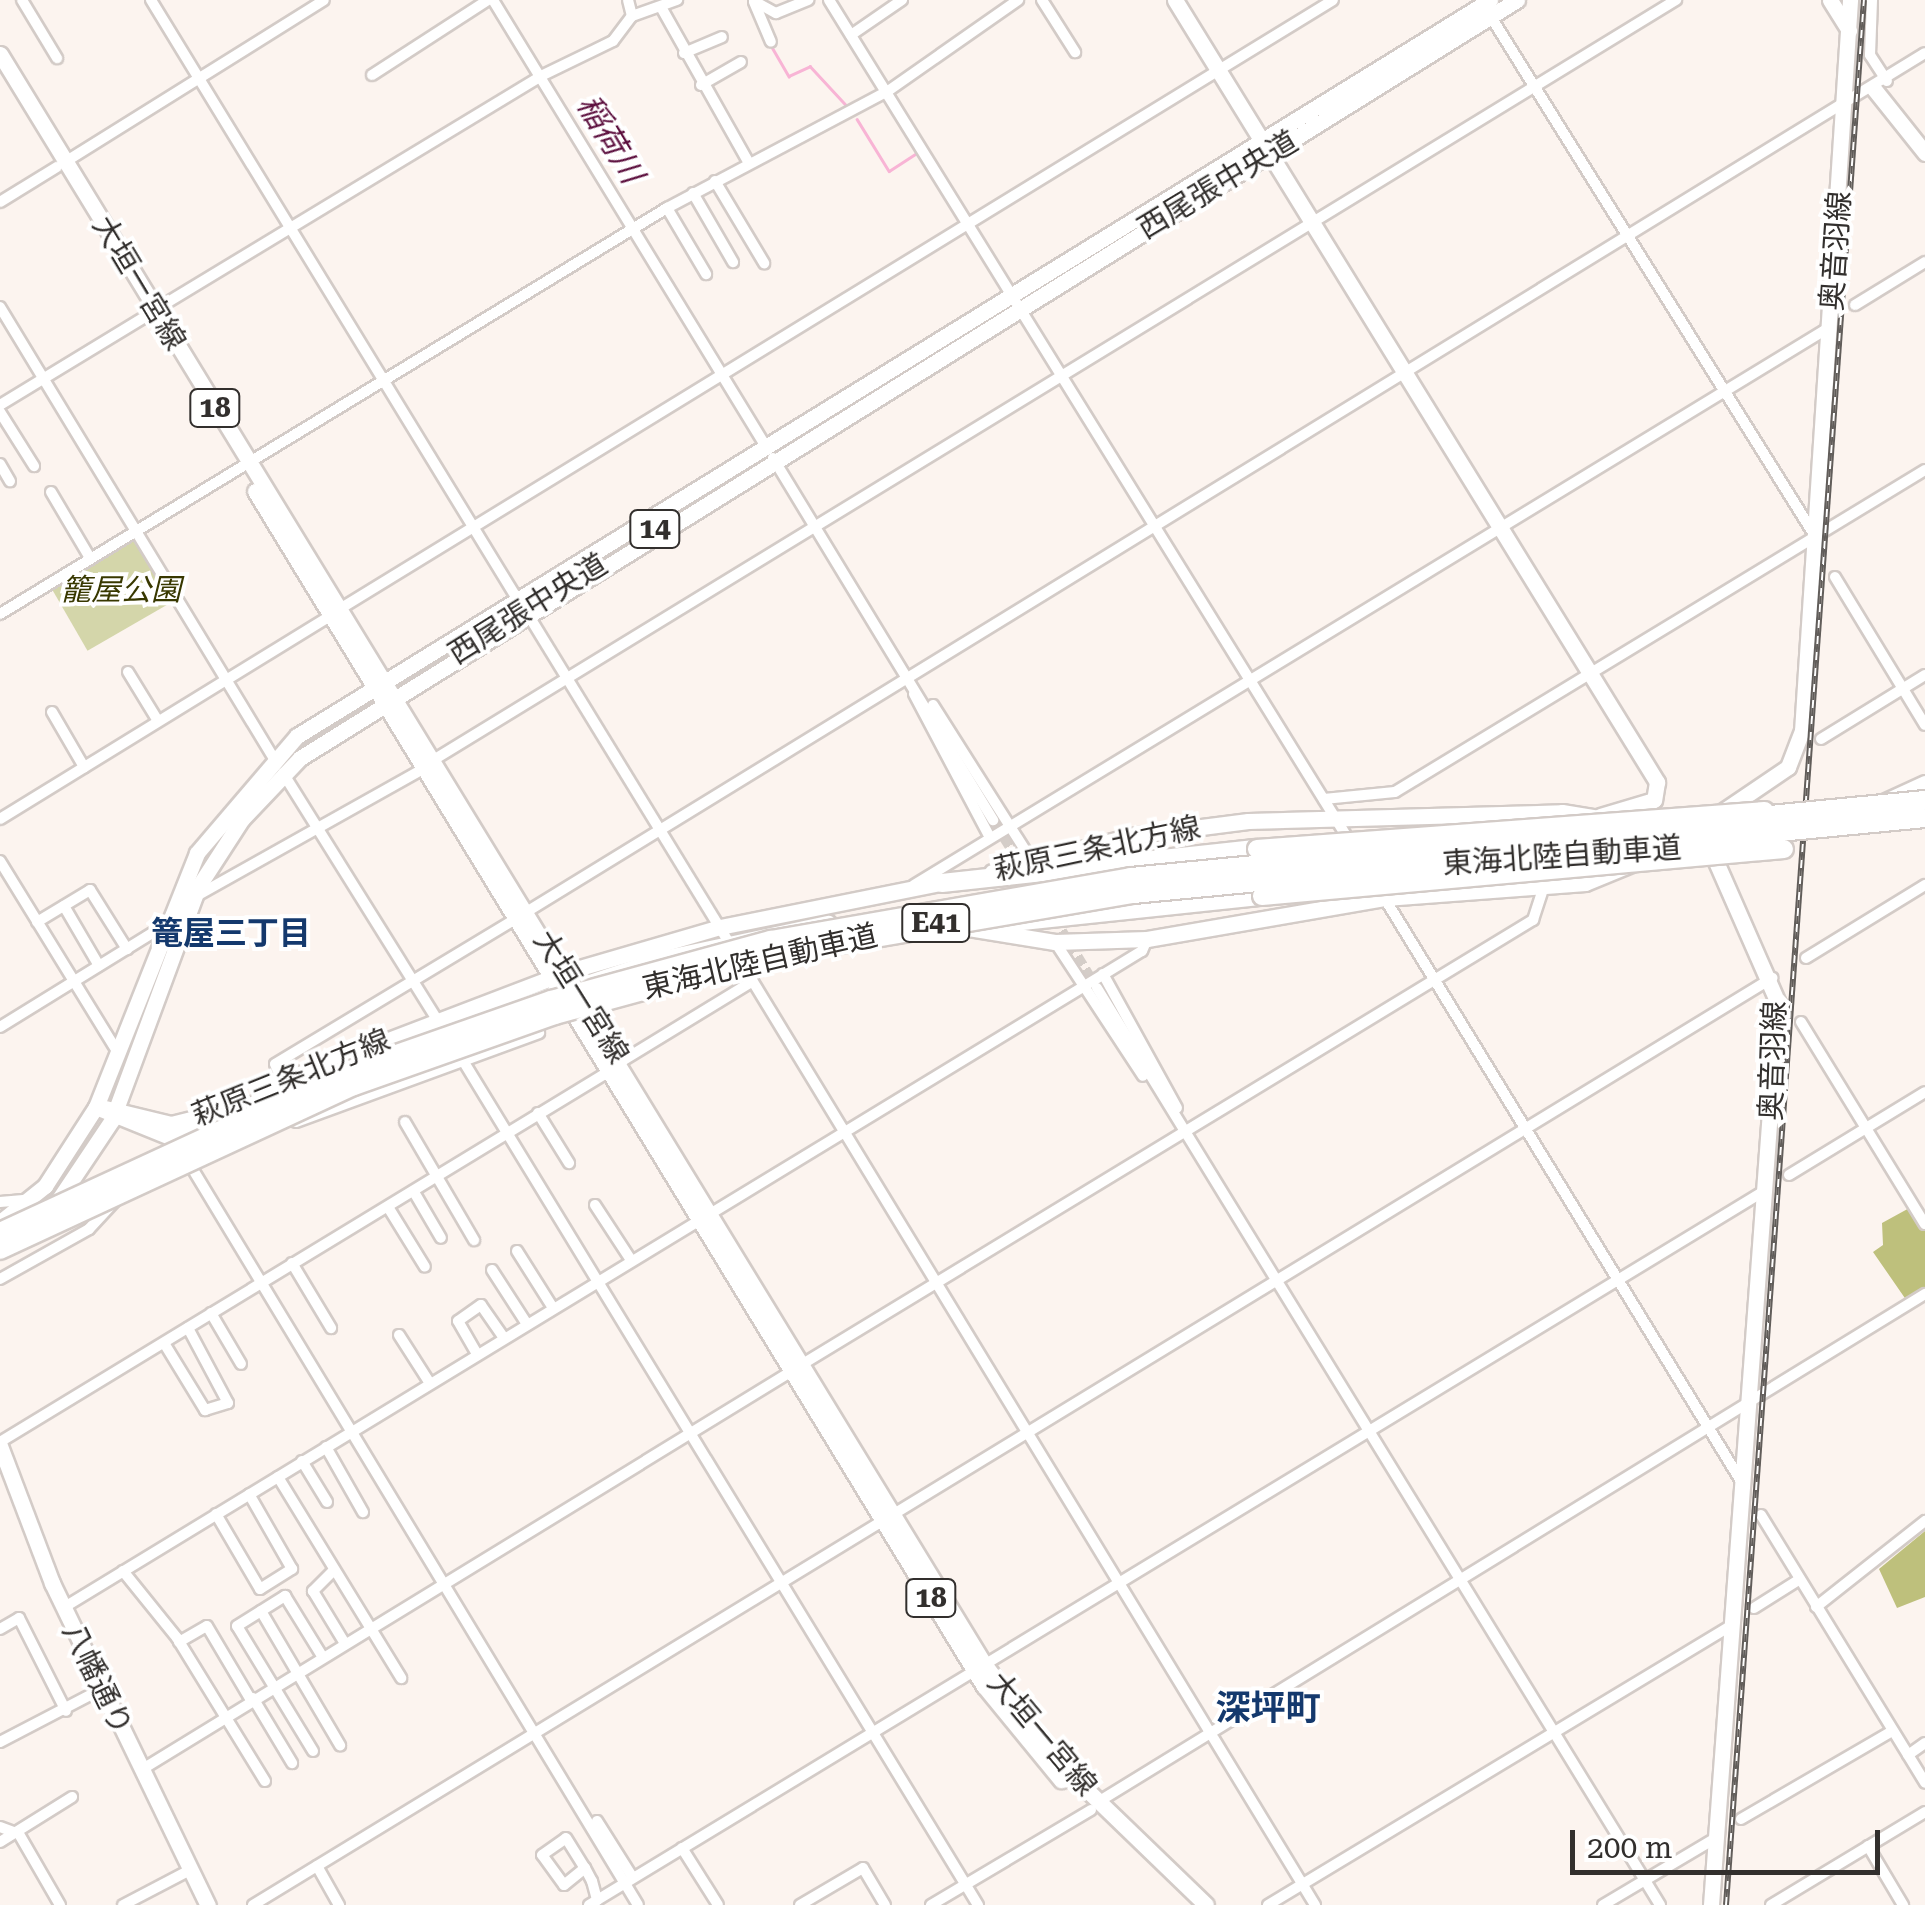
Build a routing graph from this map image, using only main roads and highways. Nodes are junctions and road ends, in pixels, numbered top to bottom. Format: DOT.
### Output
graph roads {
  1 [pos="1175,0"];
  2 [pos="1517,0"];
  3 [pos="1830,0"];
  4 [pos="1850,0"];
  5 [pos="1487,5"];
  6 [pos="1852,35"];
  7 [pos="0,54"];
  8 [pos="0,74"];
  9 [pos="1880,85"];
  10 [pos="1266,150"];
  11 [pos="1925,153"];
  12 [pos="61,164"];
  13 [pos="244,463"];
  14 [pos="521,603"];
  15 [pos="383,676"];
  16 [pos="368,685"];
  17 [pos="393,692"];
  18 [pos="378,702"];
  19 [pos="1925,783"];
  20 [pos="1925,798"];
  21 [pos="1600,816"];
  22 [pos="1842,822"];
  23 [pos="1920,822"];
  24 [pos="1709,836"];
  25 [pos="942,883"];
  26 [pos="959,926"];
  27 [pos="724,934"];
  28 [pos="569,978"];
  29 [pos="552,983"];
  30 [pos="615,1067"];
  31 [pos="96,1107"];
  32 [pos="114,1115"];
  33 [pos="0,1222"];
  34 [pos="0,1232"];
  35 [pos="0,1251"];
  36 [pos="0,1444"];
  37 [pos="1095,1806"];
  38 [pos="208,1905"];
  39 [pos="1193,1905"];
  40 [pos="1206,1905"];
  41 [pos="1712,1905"];
  1 -- 10 [label="main road"];
  2 -- 5 [label="main road, 西尾張中央道 / 14"];
  3 -- 6 [label="main road"];
  4 -- 6 [label="main road, 奥音羽線"];
  5 -- 10 [label="main road, 西尾張中央道 / 14"];
  6 -- 24 [label="main road, 奥音羽線"];
  7 -- 12 [label="main road, 大垣一宮線 / 18"];
  8 -- 12 [label="main road, 大垣一宮線 / 18"];
  9 -- 11 [label="main road"];
  10 -- 14 [label="main road, 西尾張中央道 / 14"];
  10 -- 21 [label="main road"];
  12 -- 13 [label="main road, 大垣一宮線 / 18"];
  13 -- 15 [label="main road, 大垣一宮線 / 18"];
  13 -- 16 [label="main road, 大垣一宮線 / 18"];
  14 -- 15 [label="main road, 西尾張中央道 / 14"];
  14 -- 17 [label="main road, 西尾張中央道 / 14"];
  15 -- 16 [label="main road, 西尾張中央道 / 14"];
  15 -- 17 [label="main road, 大垣一宮線 / 18"];
  16 -- 18 [label="main road, 大垣一宮線 / 18"];
  16 -- 31 [label="main road, 西尾張中央道 / 14"];
  17 -- 18 [label="main road, 西尾張中央道 / 14"];
  17 -- 28 [label="main road, 大垣一宮線 / 18"];
  18 -- 29 [label="main road, 大垣一宮線 / 18"];
  18 -- 32 [label="main road, 西尾張中央道 / 14"];
  19 -- 22 [label="main road, 萩原三条北方線"];
  20 -- 25 [label="highway, bridge"];
  20 -- 34 [label="highway, 東海北陸自動車道 / E41, bridge"];
  21 -- 24 [label="main road, 萩原三条北方線"];
  21 -- 25 [label="main road, 萩原三条北方線"];
  22 -- 23 [label="main road, 萩原三条北方線"];
  22 -- 24 [label="main road, 萩原三条北方線"];
  23 -- 26 [label="highway, bridge"];
  23 -- 35 [label="highway, 東海北陸自動車道 / E41, bridge"];
  24 -- 26 [label="main road, 萩原三条北方線"];
  24 -- 41 [label="main road, 奥音羽線"];
  25 -- 27 [label="main road, 萩原三条北方線"];
  26 -- 27 [label="main road, 萩原三条北方線"];
  27 -- 28 [label="main road, 萩原三条北方線"];
  28 -- 29 [label="main road, 萩原三条北方線"];
  28 -- 30 [label="main road, 大垣一宮線 / 18"];
  29 -- 30 [label="main road, 大垣一宮線 / 18"];
  29 -- 32 [label="main road, 萩原三条北方線"];
  29 -- 32 [label="main road, 萩原三条北方線"];
  30 -- 37 [label="main road, 大垣一宮線 / 18"];
  31 -- 32 [label="main road, 萩原三条北方線"];
  31 -- 33 [label="main road, 西尾張中央道 / 14"];
  32 -- 35 [label="main road, 西尾張中央道 / 14"];
  36 -- 38 [label="main road, 八幡通り"];
  37 -- 39 [label="main road, 大垣一宮線 / 18"];
  37 -- 40 [label="main road, 大垣一宮線 / 18"];
}
